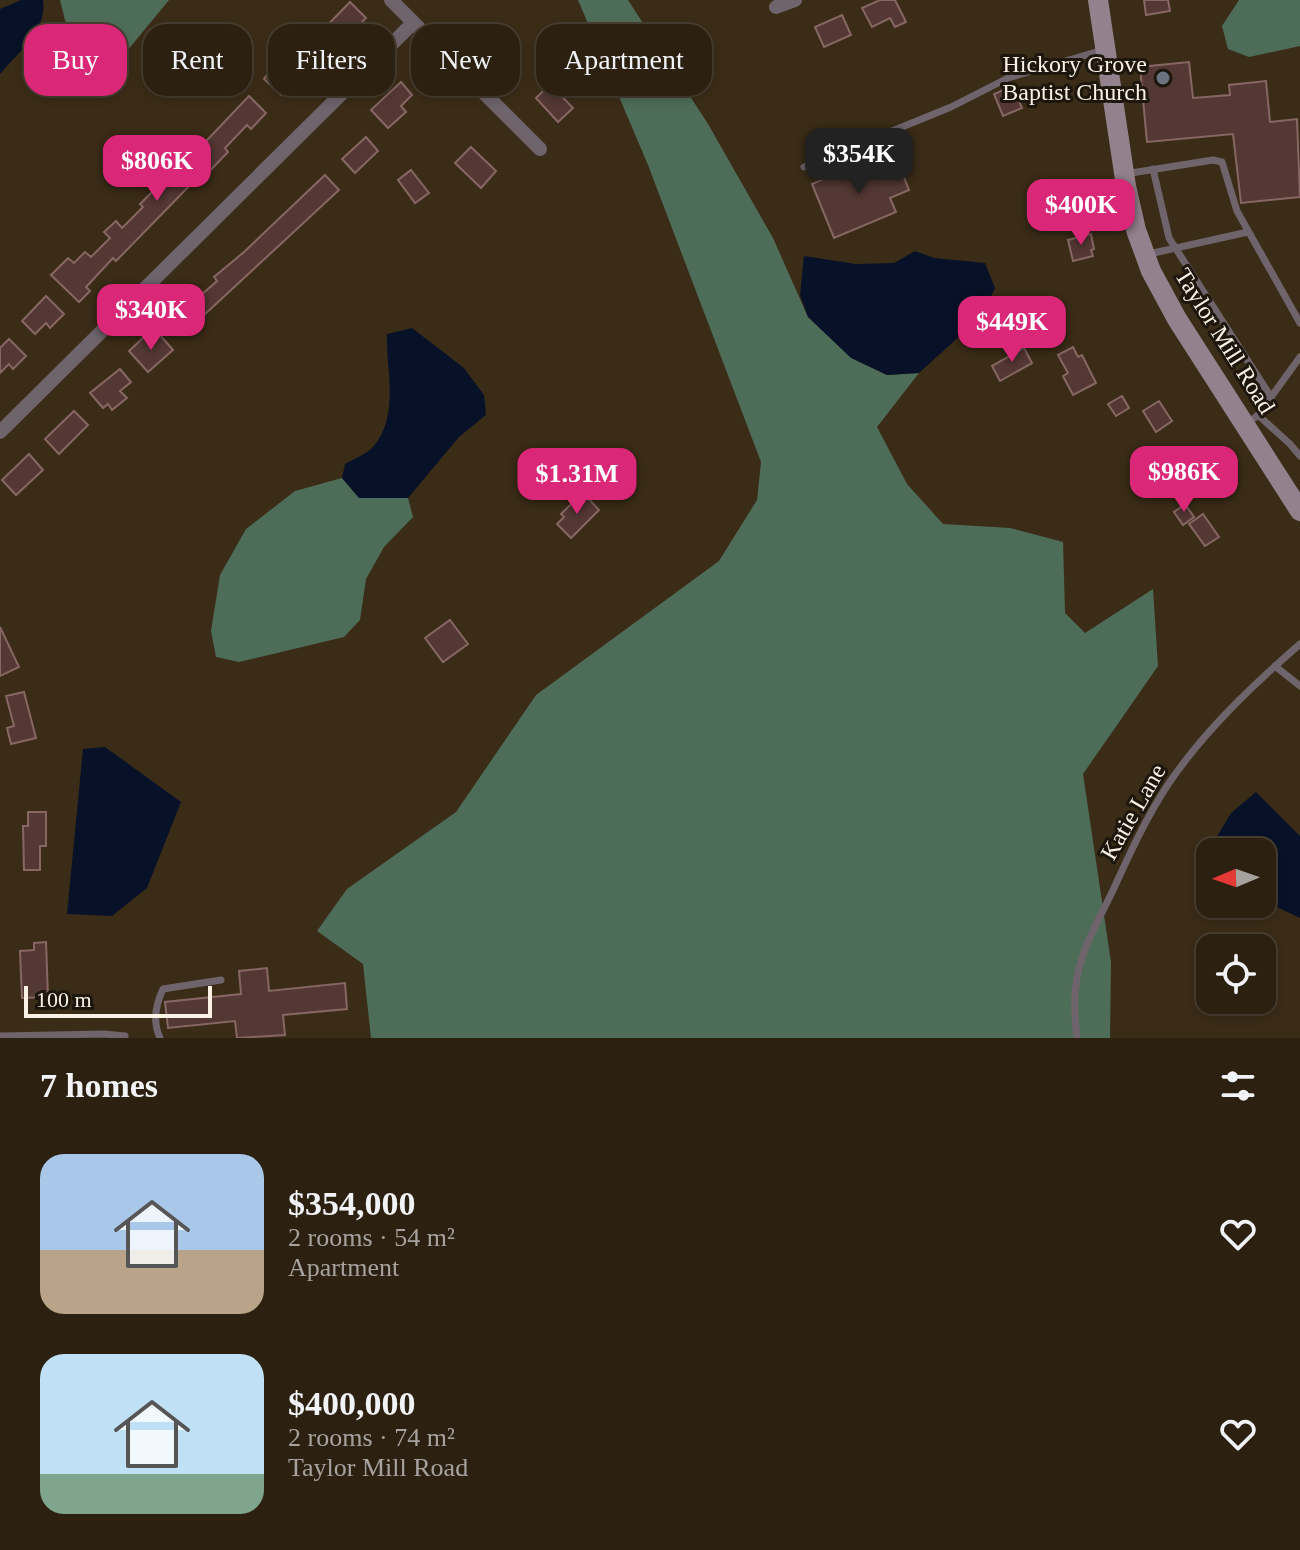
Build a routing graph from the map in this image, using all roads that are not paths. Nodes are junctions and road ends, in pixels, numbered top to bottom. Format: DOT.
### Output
graph roads {
  1 [pos="391,0"];
  2 [pos="795,0"];
  3 [pos="1098,0"];
  4 [pos="776,7"];
  5 [pos="413,23"];
  6 [pos="1105,50"];
  7 [pos="540,149"];
  8 [pos="804,167"];
  9 [pos="1153,169"];
  10 [pos="1124,174"];
  11 [pos="1248,232"];
  12 [pos="1175,248"];
  13 [pos="1145,255"];
  14 [pos="1300,323"];
  15 [pos="1300,357"];
  16 [pos="1271,397"];
  17 [pos="1252,420"];
  18 [pos="0,432"];
  19 [pos="1300,456"];
  20 [pos="1300,511"];
  21 [pos="1300,644"];
  22 [pos="1275,666"];
  23 [pos="1300,686"];
  24 [pos="221,980"];
  25 [pos="0,1036"];
  26 [pos="125,1038"];
  27 [pos="160,1038"];
  28 [pos="1077,1038"];
  1 -- 5 [label="street"];
  2 -- 4 [label="street"];
  3 -- 6 [label="main road, Taylor Mill Road"];
  5 -- 7 [label="street"];
  5 -- 18 [label="street"];
  6 -- 8 [label="lane"];
  6 -- 10 [label="main road, Taylor Mill Road"];
  9 -- 10 [label="lane"];
  9 -- 11 [label="lane"];
  9 -- 12 [label="lane"];
  10 -- 13 [label="main road, Taylor Mill Road"];
  11 -- 12 [label="lane"];
  11 -- 14 [label="lane"];
  12 -- 13 [label="lane"];
  12 -- 16 [label="lane"];
  13 -- 17 [label="main road, Taylor Mill Road"];
  15 -- 16 [label="lane"];
  16 -- 17 [label="lane"];
  17 -- 19 [label="lane"];
  17 -- 20 [label="main road, Taylor Mill Road"];
  21 -- 22 [label="lane, Katie Lane"];
  22 -- 23 [label="lane"];
  22 -- 28 [label="lane, Katie Lane"];
  24 -- 27 [label="lane"];
  25 -- 26 [label="lane"];
}
